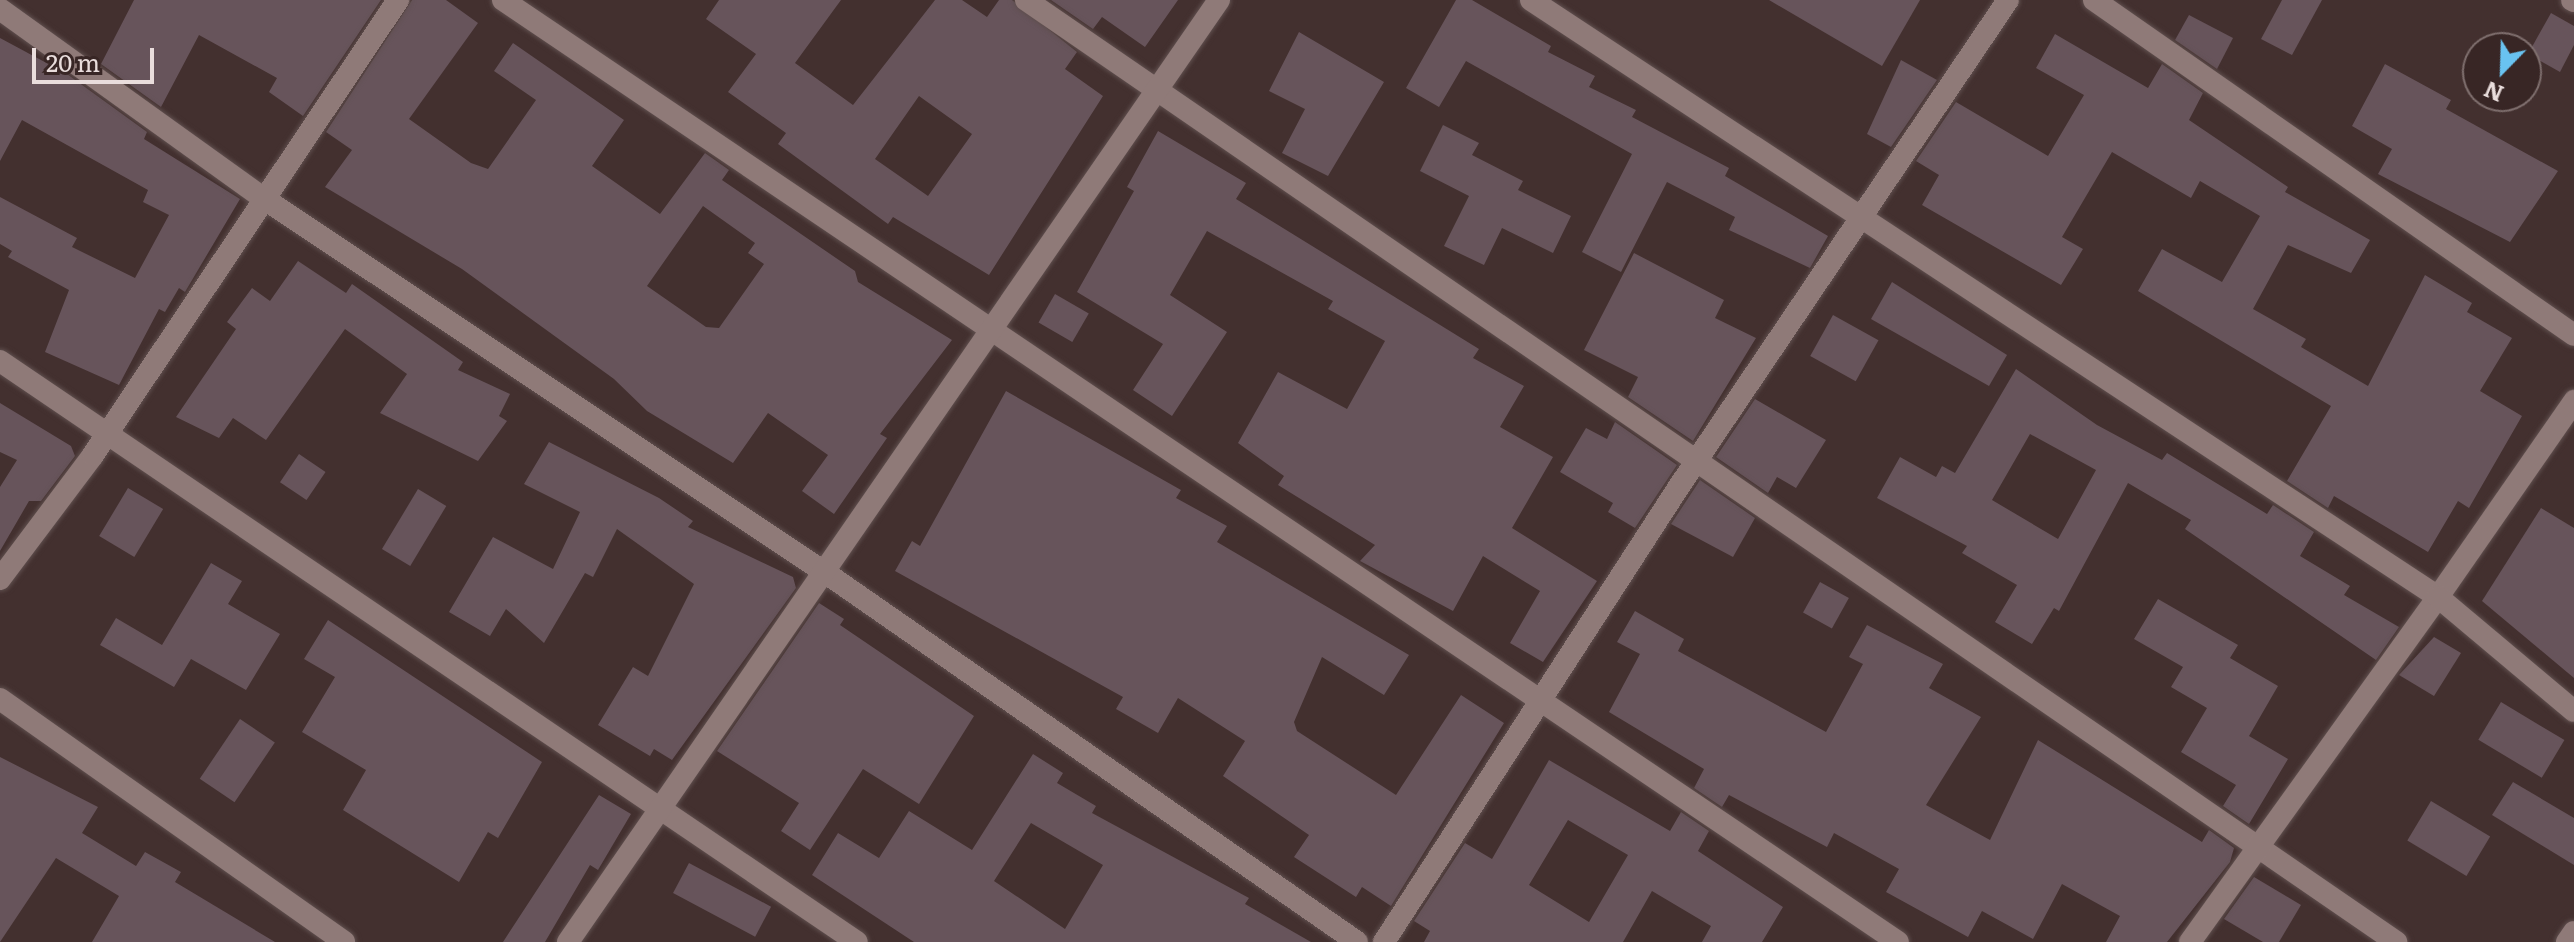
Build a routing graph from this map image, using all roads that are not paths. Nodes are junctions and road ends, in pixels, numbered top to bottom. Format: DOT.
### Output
graph roads {
  1 [pos="398,0"];
  2 [pos="503,0"];
  3 [pos="1026,0"];
  4 [pos="1219,0"];
  5 [pos="1531,0"];
  6 [pos="2008,0"];
  7 [pos="2094,0"];
  8 [pos="0,9"];
  9 [pos="1156,92"];
  10 [pos="266,200"];
  11 [pos="1863,220"];
  12 [pos="990,331"];
  13 [pos="2574,335"];
  14 [pos="0,361"];
  15 [pos="2574,401"];
  16 [pos="107,434"];
  17 [pos="1696,463"];
  18 [pos="823,571"];
  19 [pos="0,579"];
  20 [pos="2438,597"];
  21 [pos="0,699"];
  22 [pos="1541,700"];
  23 [pos="2574,711"];
  24 [pos="657,810"];
  25 [pos="2256,841"];
  26 [pos="2574,932"];
  27 [pos="344,942"];
  28 [pos="568,942"];
  29 [pos="857,942"];
  30 [pos="1357,942"];
  31 [pos="1384,942"];
  32 [pos="1898,942"];
  33 [pos="2190,942"];
  34 [pos="2396,942"];
  35 [pos="2567,942"];
  1 -- 10 [label="street"];
  2 -- 12 [label="street"];
  3 -- 9 [label="street"];
  4 -- 9 [label="street"];
  5 -- 11 [label="street"];
  6 -- 11 [label="street"];
  7 -- 13 [label="street"];
  8 -- 10 [label="street"];
  9 -- 12 [label="street"];
  9 -- 17 [label="street"];
  10 -- 16 [label="street"];
  10 -- 18 [label="street"];
  11 -- 17 [label="street"];
  11 -- 20 [label="street"];
  12 -- 18 [label="street"];
  12 -- 22 [label="street"];
  14 -- 16 [label="street"];
  15 -- 20 [label="street"];
  16 -- 19 [label="street"];
  16 -- 24 [label="street"];
  17 -- 22 [label="street"];
  17 -- 25 [label="street"];
  18 -- 24 [label="street"];
  18 -- 30 [label="street"];
  20 -- 23 [label="street"];
  20 -- 25 [label="street"];
  21 -- 27 [label="street"];
  22 -- 31 [label="street"];
  22 -- 32 [label="street"];
  24 -- 28 [label="street"];
  24 -- 29 [label="street"];
  25 -- 33 [label="street"];
  25 -- 34 [label="street"];
  26 -- 35 [label="street"];
}
